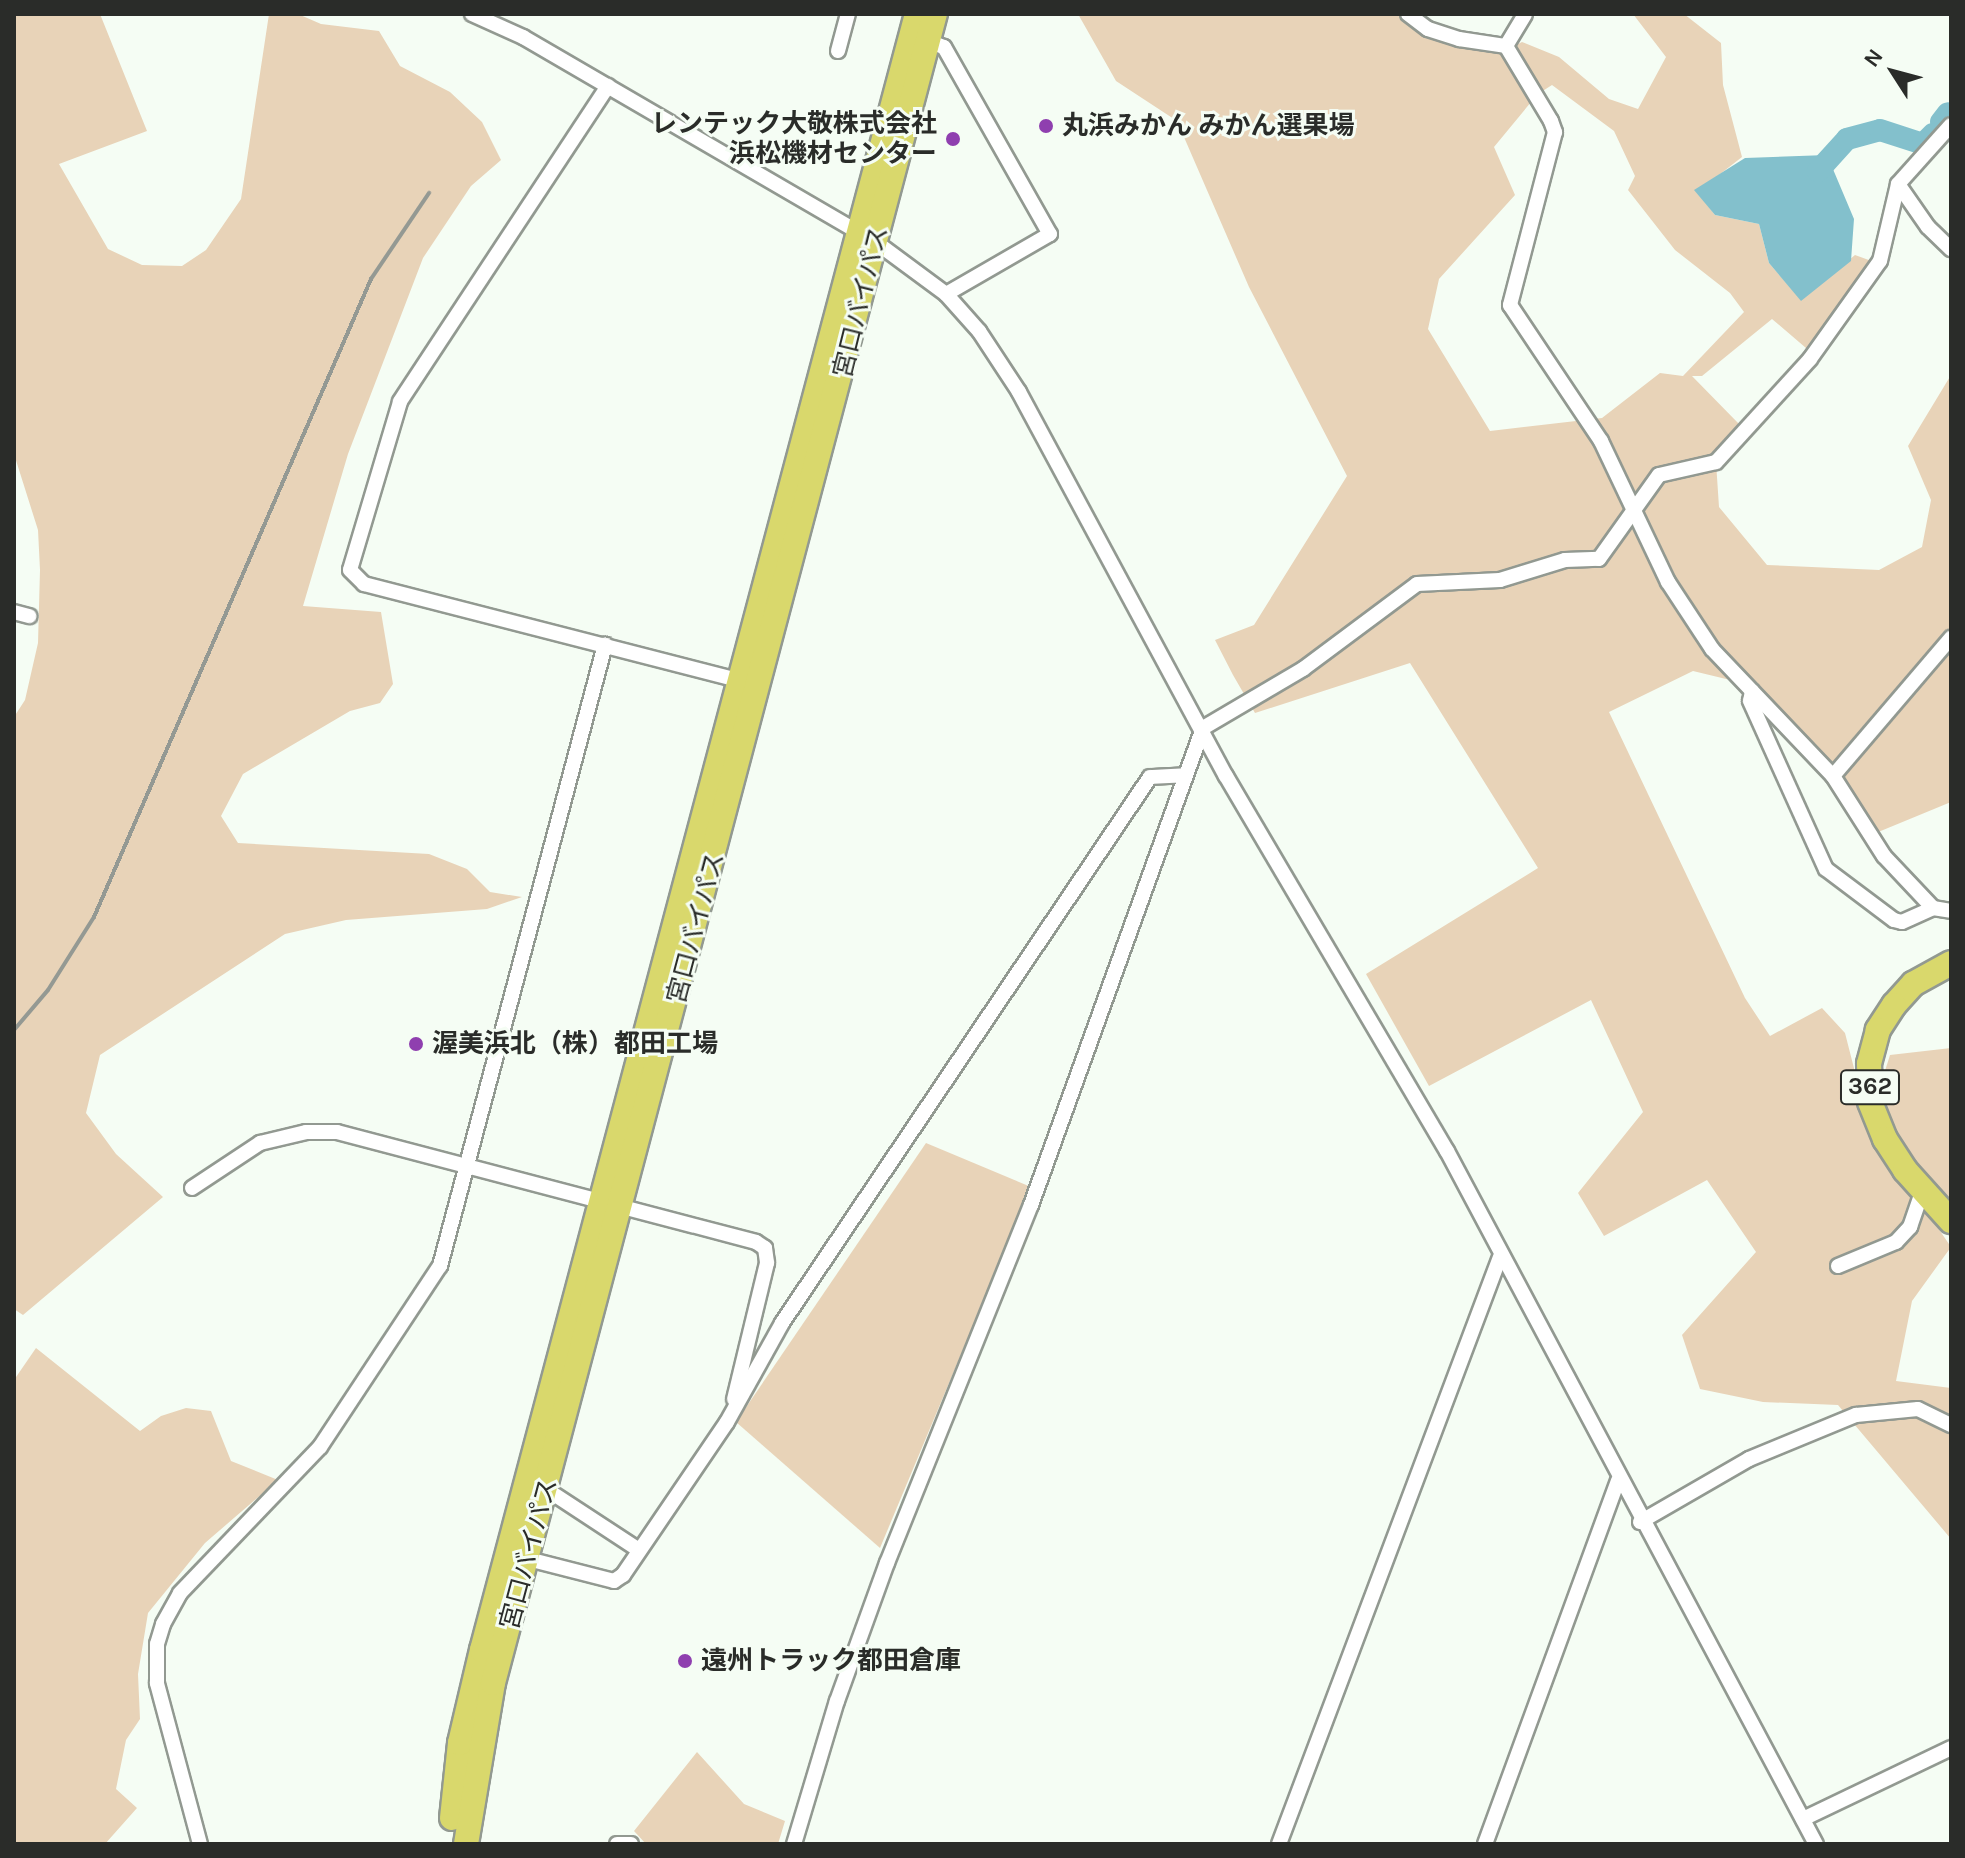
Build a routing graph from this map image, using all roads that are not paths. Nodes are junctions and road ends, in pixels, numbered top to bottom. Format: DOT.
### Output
graph roads {
  1 [pos="472,14"];
  2 [pos="848,14"];
  3 [pos="917,14"];
  4 [pos="935,14"];
  5 [pos="1408,14"];
  6 [pos="1525,14"];
  7 [pos="928,41"];
  8 [pos="1506,46"];
  9 [pos="838,51"];
  10 [pos="608,86"];
  11 [pos="1951,125"];
  12 [pos="1898,184"];
  13 [pos="868,237"];
  14 [pos="1951,249"];
  15 [pos="946,294"];
  16 [pos="1633,506"];
  17 [pos="14,612"];
  18 [pos="29,616"];
  19 [pos="1951,638"];
  20 [pos="605,645"];
  21 [pos="739,680"];
  22 [pos="1752,691"];
  23 [pos="1203,728"];
  24 [pos="1183,775"];
  25 [pos="1833,776"];
  26 [pos="1933,908"];
  27 [pos="1951,911"];
  28 [pos="1951,963"];
  29 [pos="467,1163"];
  30 [pos="192,1188"];
  31 [pos="1923,1190"];
  32 [pos="611,1204"];
  33 [pos="1951,1221"];
  34 [pos="1500,1257"];
  35 [pos="1838,1266"];
  36 [pos="730,1417"];
  37 [pos="1951,1425"];
  38 [pos="1618,1481"];
  39 [pos="546,1489"];
  40 [pos="1640,1522"];
  41 [pos="639,1550"];
  42 [pos="528,1559"];
  43 [pos="1747,1721"];
  44 [pos="1732,1725"];
  45 [pos="1951,1748"];
  46 [pos="1803,1819"];
  47 [pos="799,1842"];
  48 [pos="200,1844"];
  49 [pos="450,1844"];
  50 [pos="466,1844"];
  51 [pos="617,1844"];
  52 [pos="631,1844"];
  53 [pos="1279,1844"];
  54 [pos="1485,1844"];
  55 [pos="1816,1844"];
  1 -- 10 [label="street"];
  2 -- 9 [label="street"];
  3 -- 13 [label="highway, 宮口バイパス"];
  4 -- 7 [label="highway, 宮口バイパス"];
  5 -- 8 [label="street"];
  6 -- 8 [label="street"];
  7 -- 13 [label="highway, 宮口バイパス"];
  7 -- 15 [label="street"];
  8 -- 16 [label="street"];
  10 -- 13 [label="street"];
  10 -- 20 [label="street"];
  11 -- 12 [label="street"];
  12 -- 14 [label="street"];
  12 -- 16 [label="street"];
  13 -- 15 [label="street"];
  13 -- 21 [label="highway, 宮口バイパス"];
  13 -- 32 [label="highway, 宮口バイパス"];
  15 -- 23 [label="street"];
  16 -- 22 [label="street"];
  16 -- 23 [label="street"];
  17 -- 18 [label="street"];
  19 -- 25 [label="street"];
  20 -- 21 [label="street"];
  20 -- 29 [label="street"];
  21 -- 32 [label="highway, 宮口バイパス"];
  22 -- 25 [label="street"];
  22 -- 26 [label="street"];
  23 -- 24 [label="street"];
  23 -- 34 [label="street"];
  24 -- 36 [label="street"];
  24 -- 47 [label="street"];
  25 -- 26 [label="street"];
  26 -- 27 [label="street"];
  28 -- 31 [label="highway, 362"];
  29 -- 30 [label="street"];
  29 -- 32 [label="street"];
  29 -- 48 [label="street"];
  31 -- 33 [label="highway, 362"];
  31 -- 35 [label="street"];
  32 -- 36 [label="street"];
  32 -- 39 [label="highway, 宮口バイパス"];
  32 -- 49 [label="highway, 宮口バイパス"];
  34 -- 38 [label="street"];
  34 -- 53 [label="street"];
  36 -- 41 [label="street"];
  37 -- 40 [label="street"];
  38 -- 40 [label="street"];
  38 -- 54 [label="street"];
  39 -- 41 [label="street"];
  39 -- 42 [label="highway, 宮口バイパス"];
  40 -- 43 [label="street"];
  41 -- 42 [label="street"];
  42 -- 50 [label="highway, 宮口バイパス"];
  43 -- 44 [label="street"];
  43 -- 46 [label="street"];
  45 -- 46 [label="street"];
  46 -- 55 [label="street"];
  51 -- 52 [label="street"];
}
